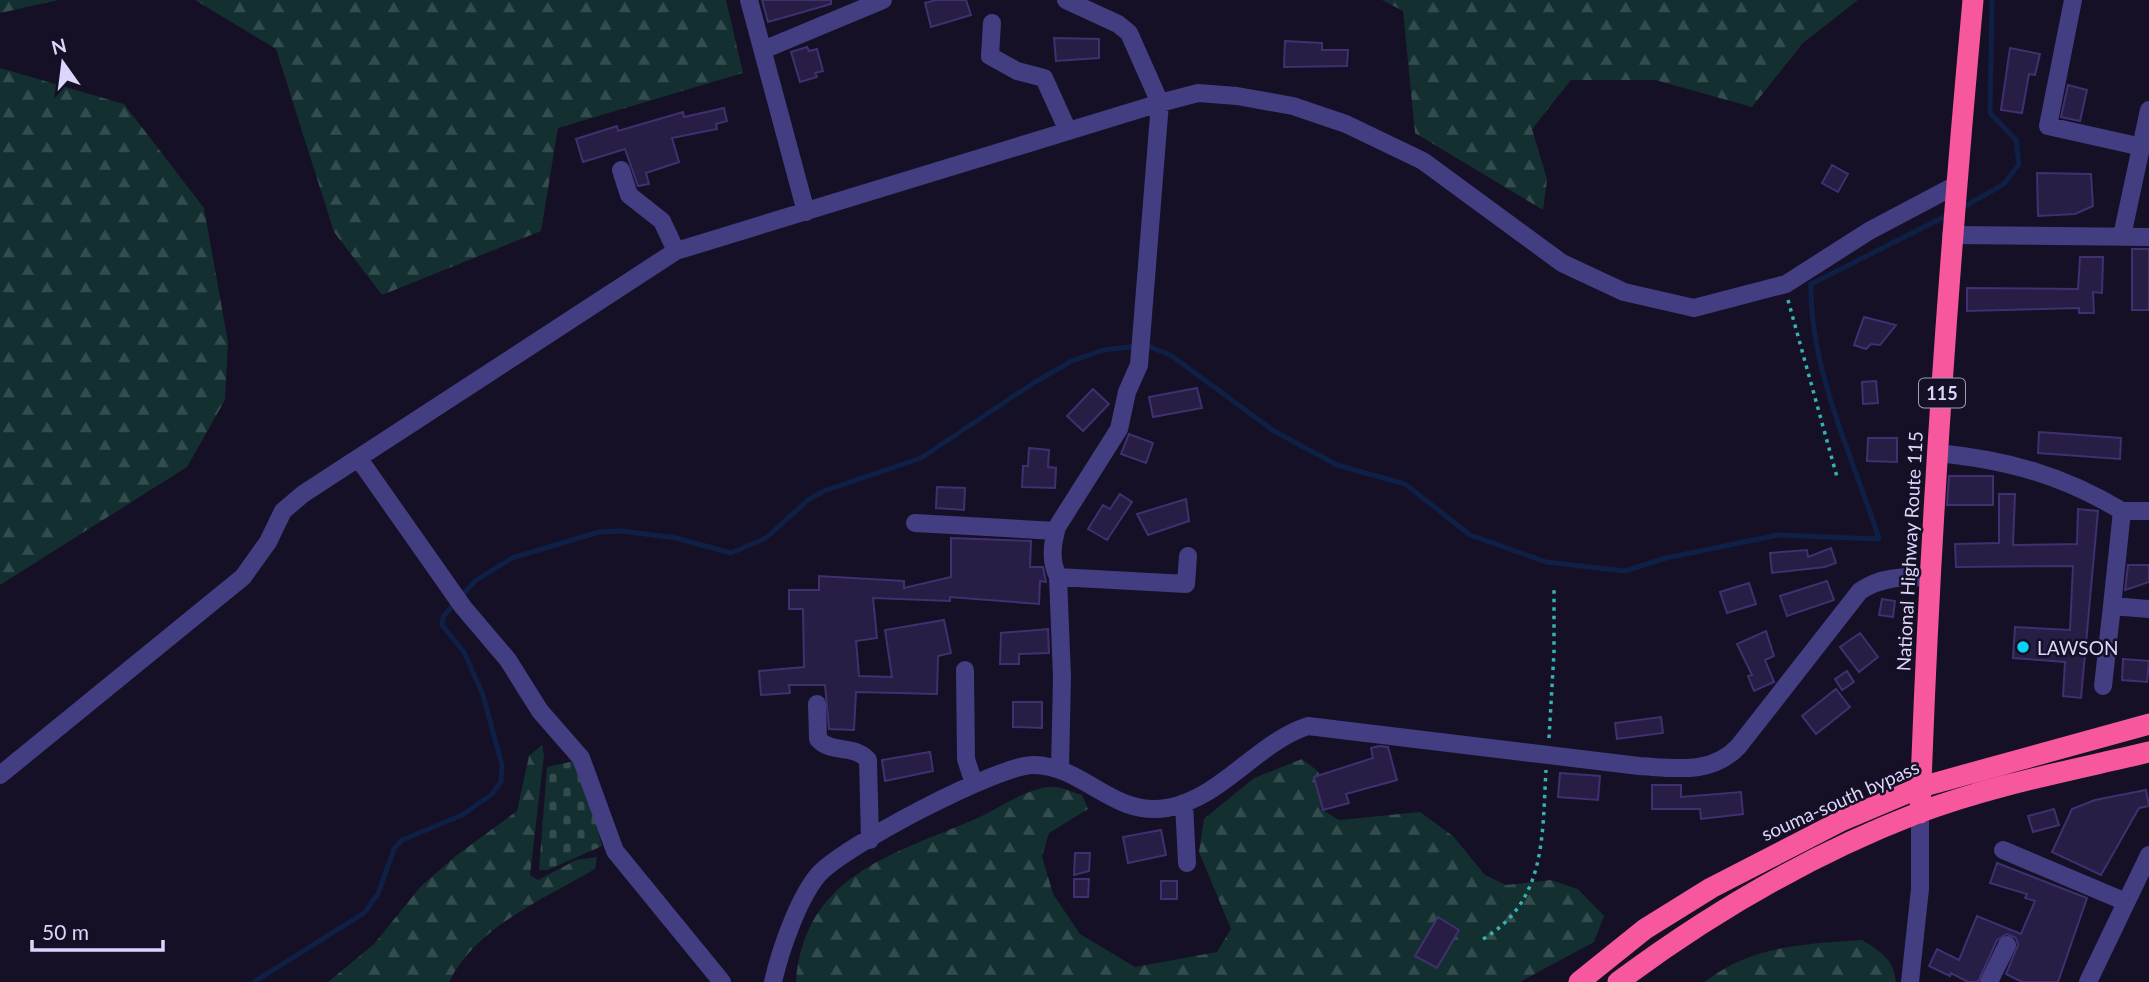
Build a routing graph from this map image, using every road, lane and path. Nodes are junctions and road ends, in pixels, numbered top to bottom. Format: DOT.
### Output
graph roads {
  1 [pos="749,0"];
  2 [pos="883,0"];
  3 [pos="1066,0"];
  4 [pos="1973,0"];
  5 [pos="2073,0"];
  6 [pos="992,23"];
  7 [pos="763,50"];
  8 [pos="1160,103"];
  9 [pos="2149,110"];
  10 [pos="1068,131"];
  11 [pos="2142,147"];
  12 [pos="621,170"];
  13 [pos="1956,186"];
  14 [pos="806,212"];
  15 [pos="1951,235"];
  16 [pos="2122,236"];
  17 [pos="2149,236"];
  18 [pos="676,251"];
  19 [pos="1786,284"];
  20 [pos="1938,453"];
  21 [pos="359,459"];
  22 [pos="1836,477"];
  23 [pos="2122,511"];
  24 [pos="2149,511"];
  25 [pos="915,523"];
  26 [pos="1056,530"];
  27 [pos="1188,556"];
  28 [pos="1058,577"];
  29 [pos="1928,578"];
  30 [pos="2112,606"];
  31 [pos="2149,610"];
  32 [pos="965,670"];
  33 [pos="2104,686"];
  34 [pos="817,704"];
  35 [pos="2149,724"];
  36 [pos="2149,752"];
  37 [pos="1060,768"];
  38 [pos="0,775"];
  39 [pos="974,784"];
  40 [pos="1921,788"];
  41 [pos="1184,803"];
  42 [pos="1920,813"];
  43 [pos="870,840"];
  44 [pos="2003,850"];
  45 [pos="2149,855"];
  46 [pos="1188,863"];
  47 [pos="2126,902"];
  48 [pos="2007,945"];
  49 [pos="722,982"];
  50 [pos="773,982"];
  51 [pos="1579,982"];
  52 [pos="1618,982"];
  53 [pos="1910,982"];
  54 [pos="1989,982"];
  55 [pos="2088,982"];
  1 -- 7 [label="street"];
  2 -- 7 [label="street"];
  3 -- 8 [label="street"];
  4 -- 13 [label="highway, National Highway Route 115 / 115"];
  5 -- 11 [label="street"];
  6 -- 10 [label="street"];
  7 -- 14 [label="street"];
  8 -- 10 [label="street"];
  8 -- 19 [label="street"];
  8 -- 26 [label="street"];
  9 -- 11 [label="street"];
  10 -- 14 [label="street"];
  11 -- 16 [label="street"];
  12 -- 18 [label="street"];
  13 -- 15 [label="highway, National Highway Route 115 / 115"];
  13 -- 19 [label="street"];
  14 -- 18 [label="street"];
  15 -- 16 [label="street"];
  15 -- 20 [label="highway, National Highway Route 115 / 115"];
  16 -- 17 [label="street"];
  18 -- 21 [label="street"];
  19 -- 22 [label="path"];
  20 -- 23 [label="street"];
  20 -- 29 [label="highway, National Highway Route 115 / 115"];
  21 -- 38 [label="street"];
  21 -- 49 [label="street"];
  23 -- 24 [label="street"];
  23 -- 30 [label="street"];
  25 -- 26 [label="street"];
  26 -- 28 [label="street"];
  27 -- 28 [label="street"];
  28 -- 37 [label="street"];
  29 -- 40 [label="highway, National Highway Route 115 / 115"];
  29 -- 41 [label="street"];
  30 -- 31 [label="street"];
  30 -- 33 [label="street"];
  32 -- 39 [label="street"];
  34 -- 43 [label="street"];
  35 -- 40 [label="highway, souma-south bypass"];
  36 -- 42 [label="highway"];
  37 -- 39 [label="street"];
  37 -- 41 [label="street"];
  39 -- 43 [label="street"];
  40 -- 42 [label="highway, National Highway Route 115 / 115"];
  40 -- 51 [label="highway, souma-south bypass"];
  41 -- 46 [label="street"];
  42 -- 52 [label="highway"];
  42 -- 53 [label="street"];
  43 -- 50 [label="street"];
  44 -- 47 [label="street"];
  45 -- 47 [label="street"];
  47 -- 55 [label="street"];
  48 -- 54 [label="street"];
}
